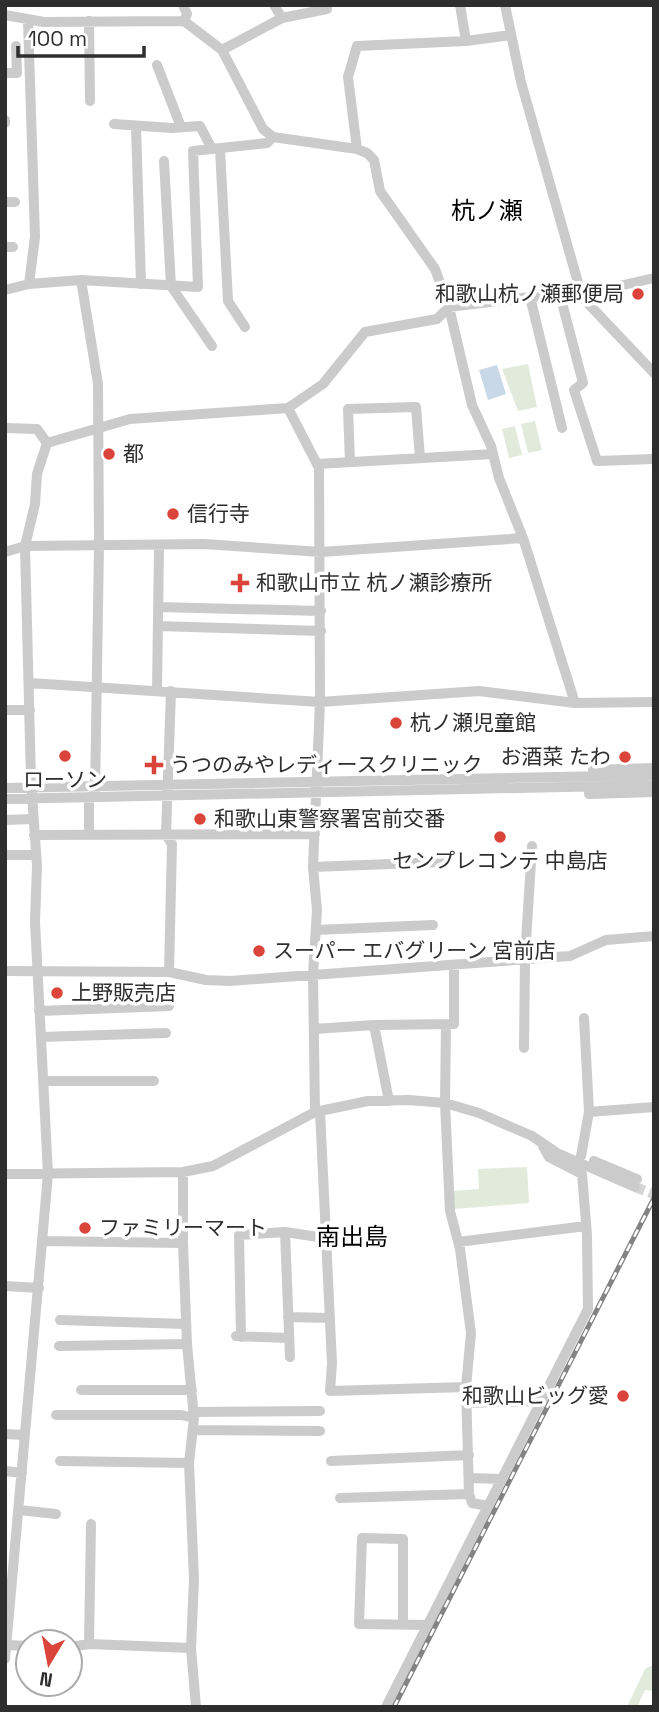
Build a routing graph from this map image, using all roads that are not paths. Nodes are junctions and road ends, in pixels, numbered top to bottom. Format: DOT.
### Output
graph roads {
  1 [pos="183,5"];
  2 [pos="274,5"];
  3 [pos="327,5"];
  4 [pos="460,5"];
  5 [pos="505,5"];
  6 [pos="5,15"];
  7 [pos="282,18"];
  8 [pos="28,20"];
  9 [pos="89,21"];
  10 [pos="184,21"];
  11 [pos="512,35"];
  12 [pos="466,41"];
  13 [pos="16,46"];
  14 [pos="222,50"];
  15 [pos="156,65"];
  16 [pos="5,73"];
  17 [pos="90,101"];
  18 [pos="114,124"];
  19 [pos="136,127"];
  20 [pos="181,127"];
  21 [pos="273,136"];
  22 [pos="216,149"];
  23 [pos="356,149"];
  24 [pos="164,162"];
  25 [pos="654,278"];
  26 [pos="81,280"];
  27 [pos="29,284"];
  28 [pos="141,284"];
  29 [pos="171,286"];
  30 [pos="5,290"];
  31 [pos="580,294"];
  32 [pos="560,295"];
  33 [pos="530,297"];
  34 [pos="449,307"];
  35 [pos="244,327"];
  36 [pos="212,346"];
  37 [pos="654,373"];
  38 [pos="288,408"];
  39 [pos="97,427"];
  40 [pos="5,428"];
  41 [pos="562,428"];
  42 [pos="47,443"];
  43 [pos="493,454"];
  44 [pos="420,458"];
  45 [pos="654,459"];
  46 [pos="350,462"];
  47 [pos="317,464"];
  48 [pos="523,538"];
  49 [pos="99,546"];
  50 [pos="25,547"];
  51 [pos="159,547"];
  52 [pos="5,552"];
  53 [pos="321,552"];
  54 [pos="158,607"];
  55 [pos="227,609"];
  56 [pos="321,611"];
  57 [pos="158,626"];
  58 [pos="226,628"];
  59 [pos="321,631"];
  60 [pos="30,683"];
  61 [pos="98,688"];
  62 [pos="157,690"];
  63 [pos="171,691"];
  64 [pos="320,702"];
  65 [pos="654,702"];
  66 [pos="575,703"];
  67 [pos="5,710"];
  68 [pos="30,710"];
  69 [pos="654,768"];
  70 [pos="654,775"];
  71 [pos="569,782"];
  72 [pos="589,782"];
  73 [pos="654,785"];
  74 [pos="318,787"];
  75 [pos="5,788"];
  76 [pos="166,791"];
  77 [pos="654,792"];
  78 [pos="31,793"];
  79 [pos="93,794"];
  80 [pos="5,799"];
  81 [pos="5,820"];
  82 [pos="33,820"];
  83 [pos="315,834"];
  84 [pos="34,835"];
  85 [pos="89,835"];
  86 [pos="166,835"];
  87 [pos="532,846"];
  88 [pos="5,855"];
  89 [pos="36,855"];
  90 [pos="440,862"];
  91 [pos="313,867"];
  92 [pos="433,925"];
  93 [pos="316,930"];
  94 [pos="654,936"];
  95 [pos="525,957"];
  96 [pos="454,966"];
  97 [pos="5,971"];
  98 [pos="38,971"];
  99 [pos="169,972"];
  100 [pos="313,974"];
  101 [pos="169,1006"];
  102 [pos="39,1011"];
  103 [pos="584,1018"];
  104 [pos="446,1024"];
  105 [pos="374,1025"];
  106 [pos="314,1029"];
  107 [pos="166,1033"];
  108 [pos="41,1037"];
  109 [pos="524,1048"];
  110 [pos="45,1081"];
  111 [pos="154,1081"];
  112 [pos="389,1101"];
  113 [pos="445,1103"];
  114 [pos="654,1107"];
  115 [pos="318,1112"];
  116 [pos="589,1112"];
  117 [pos="542,1143"];
  118 [pos="580,1156"];
  119 [pos="183,1172"];
  120 [pos="5,1174"];
  121 [pos="48,1174"];
  122 [pos="586,1226"];
  123 [pos="285,1232"];
  124 [pos="325,1238"];
  125 [pos="43,1241"];
  126 [pos="458,1242"];
  127 [pos="183,1243"];
  128 [pos="5,1286"];
  129 [pos="39,1288"];
  130 [pos="288,1317"];
  131 [pos="330,1318"];
  132 [pos="60,1320"];
  133 [pos="186,1324"];
  134 [pos="289,1338"];
  135 [pos="187,1344"];
  136 [pos="59,1346"];
  137 [pos="290,1357"];
  138 [pos="466,1387"];
  139 [pos="81,1390"];
  140 [pos="191,1390"];
  141 [pos="541,1401"];
  142 [pos="467,1403"];
  143 [pos="320,1411"];
  144 [pos="56,1415"];
  145 [pos="193,1420"];
  146 [pos="320,1431"];
  147 [pos="5,1434"];
  148 [pos="25,1435"];
  149 [pos="469,1455"];
  150 [pos="60,1461"];
  151 [pos="331,1461"];
  152 [pos="189,1463"];
  153 [pos="5,1471"];
  154 [pos="22,1473"];
  155 [pos="469,1478"];
  156 [pos="501,1479"];
  157 [pos="469,1494"];
  158 [pos="340,1498"];
  159 [pos="488,1506"];
  160 [pos="18,1513"];
  161 [pos="56,1514"];
  162 [pos="5,1515"];
  163 [pos="92,1524"];
  164 [pos="10,1558"];
  165 [pos="8,1596"];
  166 [pos="403,1625"];
  167 [pos="427,1625"];
  168 [pos="7,1644"];
  169 [pos="89,1644"];
  170 [pos="84,1645"];
  171 [pos="191,1647"];
  172 [pos="5,1659"];
  173 [pos="196,1707"];
  174 [pos="386,1707"];
  1 -- 10 [label="street"];
  2 -- 7 [label="street"];
  3 -- 7 [label="street"];
  4 -- 12 [label="street"];
  5 -- 11 [label="street"];
  6 -- 8 [label="street"];
  7 -- 14 [label="street"];
  8 -- 9 [label="street"];
  8 -- 27 [label="street"];
  9 -- 10 [label="street"];
  9 -- 17 [label="street"];
  10 -- 14 [label="street"];
  11 -- 12 [label="street"];
  11 -- 31 [label="street"];
  12 -- 23 [label="street"];
  13 -- 16 [label="street"];
  14 -- 21 [label="street"];
  15 -- 20 [label="street"];
  18 -- 19 [label="street"];
  19 -- 20 [label="street"];
  19 -- 28 [label="street"];
  20 -- 22 [label="street"];
  21 -- 22 [label="street"];
  21 -- 23 [label="street"];
  22 -- 29 [label="street"];
  22 -- 35 [label="street"];
  23 -- 34 [label="street"];
  24 -- 29 [label="street"];
  25 -- 31 [label="street"];
  26 -- 27 [label="street"];
  26 -- 28 [label="street"];
  26 -- 39 [label="street"];
  27 -- 30 [label="street"];
  28 -- 29 [label="street"];
  29 -- 36 [label="street"];
  31 -- 32 [label="street"];
  31 -- 37 [label="street"];
  32 -- 33 [label="street"];
  32 -- 45 [label="street"];
  33 -- 34 [label="street"];
  33 -- 41 [label="street"];
  34 -- 38 [label="street"];
  34 -- 43 [label="street"];
  38 -- 39 [label="street"];
  38 -- 47 [label="street"];
  39 -- 42 [label="street"];
  39 -- 49 [label="street"];
  40 -- 42 [label="street"];
  42 -- 50 [label="street"];
  43 -- 44 [label="street"];
  43 -- 48 [label="street"];
  44 -- 46 [label="street"];
  44 -- 46 [label="street"];
  46 -- 47 [label="street"];
  47 -- 53 [label="street"];
  48 -- 53 [label="street"];
  48 -- 66 [label="street"];
  49 -- 50 [label="street"];
  49 -- 51 [label="street"];
  49 -- 61 [label="street"];
  50 -- 52 [label="street"];
  50 -- 60 [label="street"];
  51 -- 53 [label="street"];
  51 -- 54 [label="street"];
  53 -- 56 [label="street"];
  54 -- 55 [label="street"];
  54 -- 57 [label="street"];
  55 -- 56 [label="street"];
  55 -- 58 [label="street"];
  56 -- 59 [label="street"];
  57 -- 58 [label="street"];
  57 -- 62 [label="street"];
  58 -- 59 [label="street"];
  59 -- 64 [label="street"];
  60 -- 61 [label="street"];
  60 -- 68 [label="street"];
  61 -- 62 [label="street"];
  61 -- 79 [label="street"];
  62 -- 63 [label="street"];
  63 -- 64 [label="street"];
  63 -- 76 [label="street"];
  64 -- 66 [label="street"];
  64 -- 74 [label="street"];
  65 -- 66 [label="street"];
  67 -- 68 [label="street"];
  68 -- 78 [label="street"];
  69 -- 71 [label="street"];
  70 -- 72 [label="street"];
  71 -- 72 [label="street"];
  71 -- 74 [label="street"];
  71 -- 77 [label="street"];
  72 -- 73 [label="street"];
  74 -- 76 [label="street"];
  74 -- 83 [label="street"];
  75 -- 78 [label="street"];
  76 -- 79 [label="street"];
  76 -- 86 [label="street"];
  78 -- 79 [label="street"];
  78 -- 80 [label="street"];
  78 -- 82 [label="street"];
  79 -- 85 [label="street"];
  81 -- 82 [label="street"];
  82 -- 84 [label="street"];
  83 -- 86 [label="street"];
  83 -- 91 [label="street"];
  84 -- 85 [label="street"];
  84 -- 89 [label="street"];
  85 -- 86 [label="street"];
  86 -- 99 [label="street"];
  87 -- 95 [label="street"];
  88 -- 89 [label="street"];
  89 -- 98 [label="street"];
  90 -- 91 [label="street"];
  91 -- 93 [label="street"];
  92 -- 93 [label="street"];
  93 -- 100 [label="street"];
  94 -- 95 [label="street"];
  95 -- 96 [label="street"];
  95 -- 109 [label="street"];
  96 -- 100 [label="street"];
  96 -- 104 [label="street"];
  97 -- 98 [label="street"];
  98 -- 99 [label="street"];
  98 -- 102 [label="street"];
  99 -- 100 [label="street"];
  100 -- 106 [label="street"];
  101 -- 102 [label="street"];
  102 -- 108 [label="street"];
  103 -- 116 [label="street"];
  104 -- 105 [label="street"];
  104 -- 113 [label="street"];
  105 -- 106 [label="street"];
  105 -- 112 [label="street"];
  106 -- 115 [label="street"];
  107 -- 108 [label="street"];
  108 -- 110 [label="street"];
  110 -- 111 [label="street"];
  110 -- 121 [label="street"];
  112 -- 113 [label="street"];
  112 -- 115 [label="street"];
  113 -- 117 [label="street"];
  113 -- 126 [label="street"];
  114 -- 116 [label="street"];
  115 -- 119 [label="street"];
  115 -- 124 [label="street"];
  116 -- 118 [label="street"];
  117 -- 118 [label="street"];
  117 -- 118 [label="street"];
  117 -- 122 [label="street"];
  119 -- 121 [label="street"];
  119 -- 127 [label="street"];
  120 -- 121 [label="street"];
  121 -- 125 [label="street"];
  122 -- 126 [label="street"];
  122 -- 141 [label="street"];
  123 -- 124 [label="street"];
  123 -- 130 [label="street"];
  123 -- 134 [label="street"];
  124 -- 131 [label="street"];
  125 -- 127 [label="street"];
  125 -- 129 [label="street"];
  126 -- 138 [label="street"];
  127 -- 133 [label="street"];
  128 -- 129 [label="street"];
  129 -- 148 [label="street"];
  130 -- 131 [label="street"];
  130 -- 134 [label="street"];
  131 -- 138 [label="street"];
  132 -- 133 [label="street"];
  133 -- 135 [label="street"];
  134 -- 137 [label="street"];
  135 -- 136 [label="street"];
  135 -- 140 [label="street"];
  138 -- 142 [label="street"];
  139 -- 140 [label="street"];
  140 -- 145 [label="street"];
  141 -- 142 [label="street"];
  141 -- 156 [label="street"];
  142 -- 149 [label="street"];
  143 -- 145 [label="street"];
  144 -- 145 [label="street"];
  145 -- 146 [label="street"];
  145 -- 152 [label="street"];
  147 -- 148 [label="street"];
  148 -- 154 [label="street"];
  149 -- 151 [label="street"];
  149 -- 155 [label="street"];
  150 -- 152 [label="street"];
  152 -- 171 [label="street"];
  153 -- 154 [label="street"];
  154 -- 160 [label="street"];
  155 -- 156 [label="street"];
  155 -- 157 [label="street"];
  156 -- 159 [label="street"];
  157 -- 158 [label="street"];
  157 -- 159 [label="street"];
  159 -- 167 [label="street"];
  160 -- 161 [label="street"];
  160 -- 162 [label="street"];
  160 -- 164 [label="street"];
  163 -- 169 [label="street"];
  164 -- 165 [label="street"];
  165 -- 168 [label="street"];
  166 -- 166 [label="street"];
  166 -- 167 [label="street"];
  167 -- 174 [label="street"];
  168 -- 172 [label="street"];
  169 -- 170 [label="street"];
  169 -- 171 [label="street"];
  171 -- 173 [label="street"];
}
